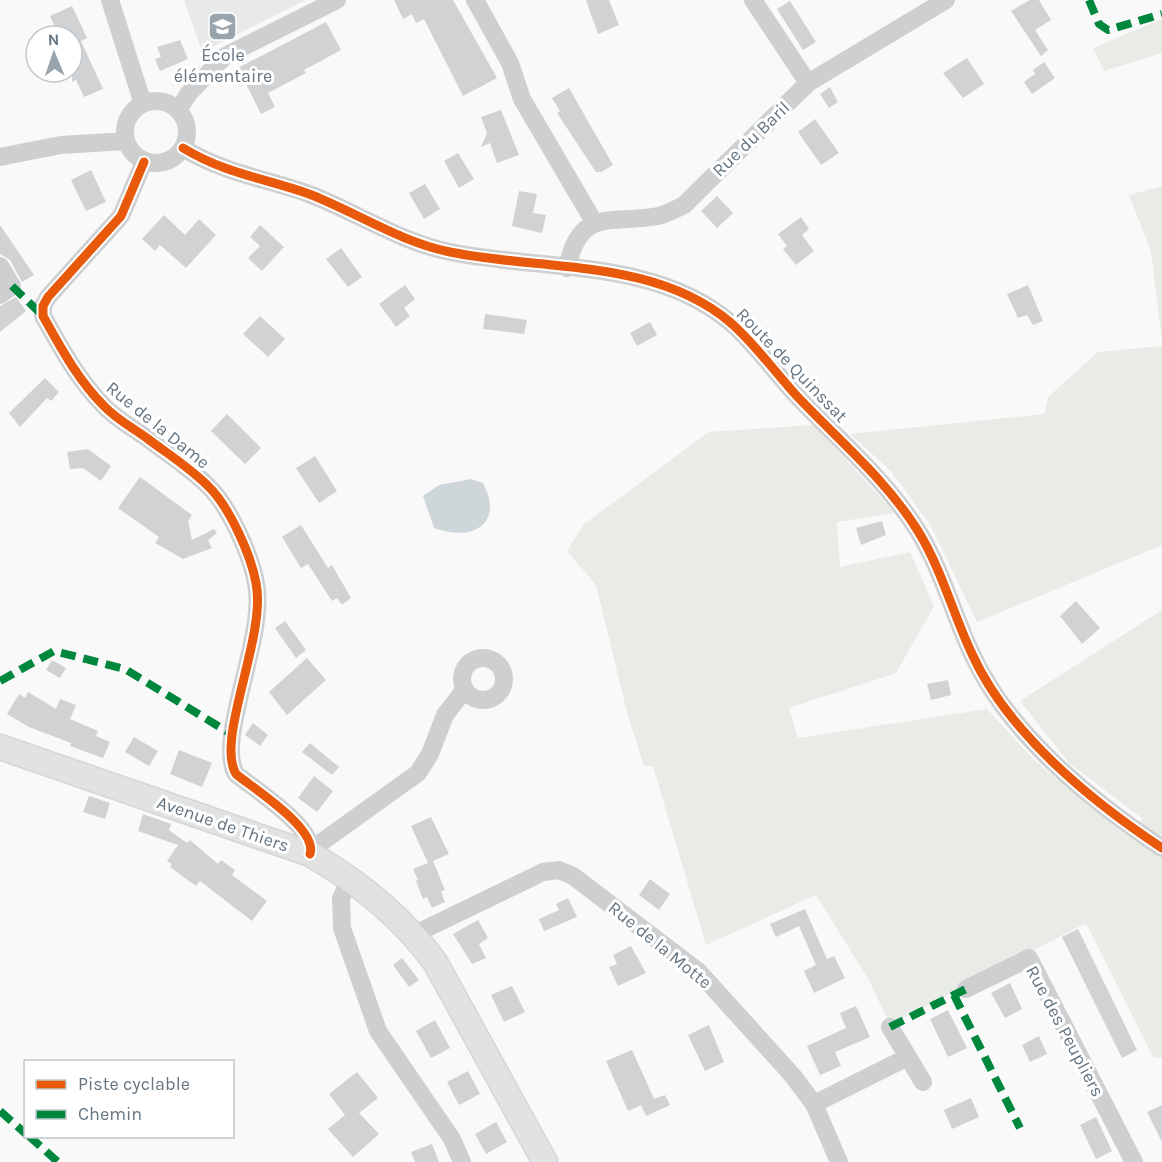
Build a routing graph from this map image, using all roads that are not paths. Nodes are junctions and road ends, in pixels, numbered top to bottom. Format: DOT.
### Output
graph roads {
  1 [pos="110,0"];
  2 [pos="337,0"];
  3 [pos="475,0"];
  4 [pos="753,0"];
  5 [pos="946,0"];
  6 [pos="808,83"];
  7 [pos="144,104"];
  8 [pos="178,110"];
  9 [pos="126,141"];
  10 [pos="183,148"];
  11 [pos="0,157"];
  12 [pos="144,162"];
  13 [pos="594,222"];
  14 [pos="0,266"];
  15 [pos="567,268"];
  16 [pos="6,290"];
  17 [pos="465,689"];
  18 [pos="0,747"];
  19 [pos="1162,848"];
  20 [pos="311,852"];
  21 [pos="351,878"];
  22 [pos="415,934"];
  23 [pos="966,989"];
  24 [pos="890,1027"];
  25 [pos="908,1057"];
  26 [pos="922,1082"];
  27 [pos="813,1104"];
  28 [pos="462,1162"];
  29 [pos="545,1162"];
  30 [pos="839,1162"];
  31 [pos="1134,1162"];
  1 -- 7 [label="street"];
  2 -- 8 [label="street"];
  3 -- 13 [label="street"];
  4 -- 6 [label="street"];
  5 -- 6 [label="street, Rue du Baril"];
  6 -- 13 [label="street, Rue du Baril"];
  7 -- 8 [label="street"];
  7 -- 9 [label="street"];
  8 -- 10 [label="street"];
  9 -- 11 [label="street"];
  9 -- 12 [label="street"];
  10 -- 12 [label="street"];
  10 -- 15 [label="street, Route de Quinssat"];
  12 -- 20 [label="street, Rue de la Dame"];
  13 -- 15 [label="street"];
  14 -- 16 [label="street"];
  15 -- 19 [label="street, Route de Quinssat"];
  17 -- 20 [label="street"];
  18 -- 20 [label="main road, Avenue de Thiers"];
  20 -- 21 [label="main road, Avenue de Thiers"];
  21 -- 22 [label="main road, Avenue de Thiers"];
  21 -- 28 [label="street"];
  22 -- 27 [label="street, Rue de la Motte"];
  22 -- 29 [label="main road, Avenue de Thiers"];
  23 -- 31 [label="street, Rue des Peupliers"];
  24 -- 25 [label="street"];
  25 -- 26 [label="street"];
  25 -- 27 [label="street"];
  27 -- 30 [label="street, Rue de la Motte"];
}
